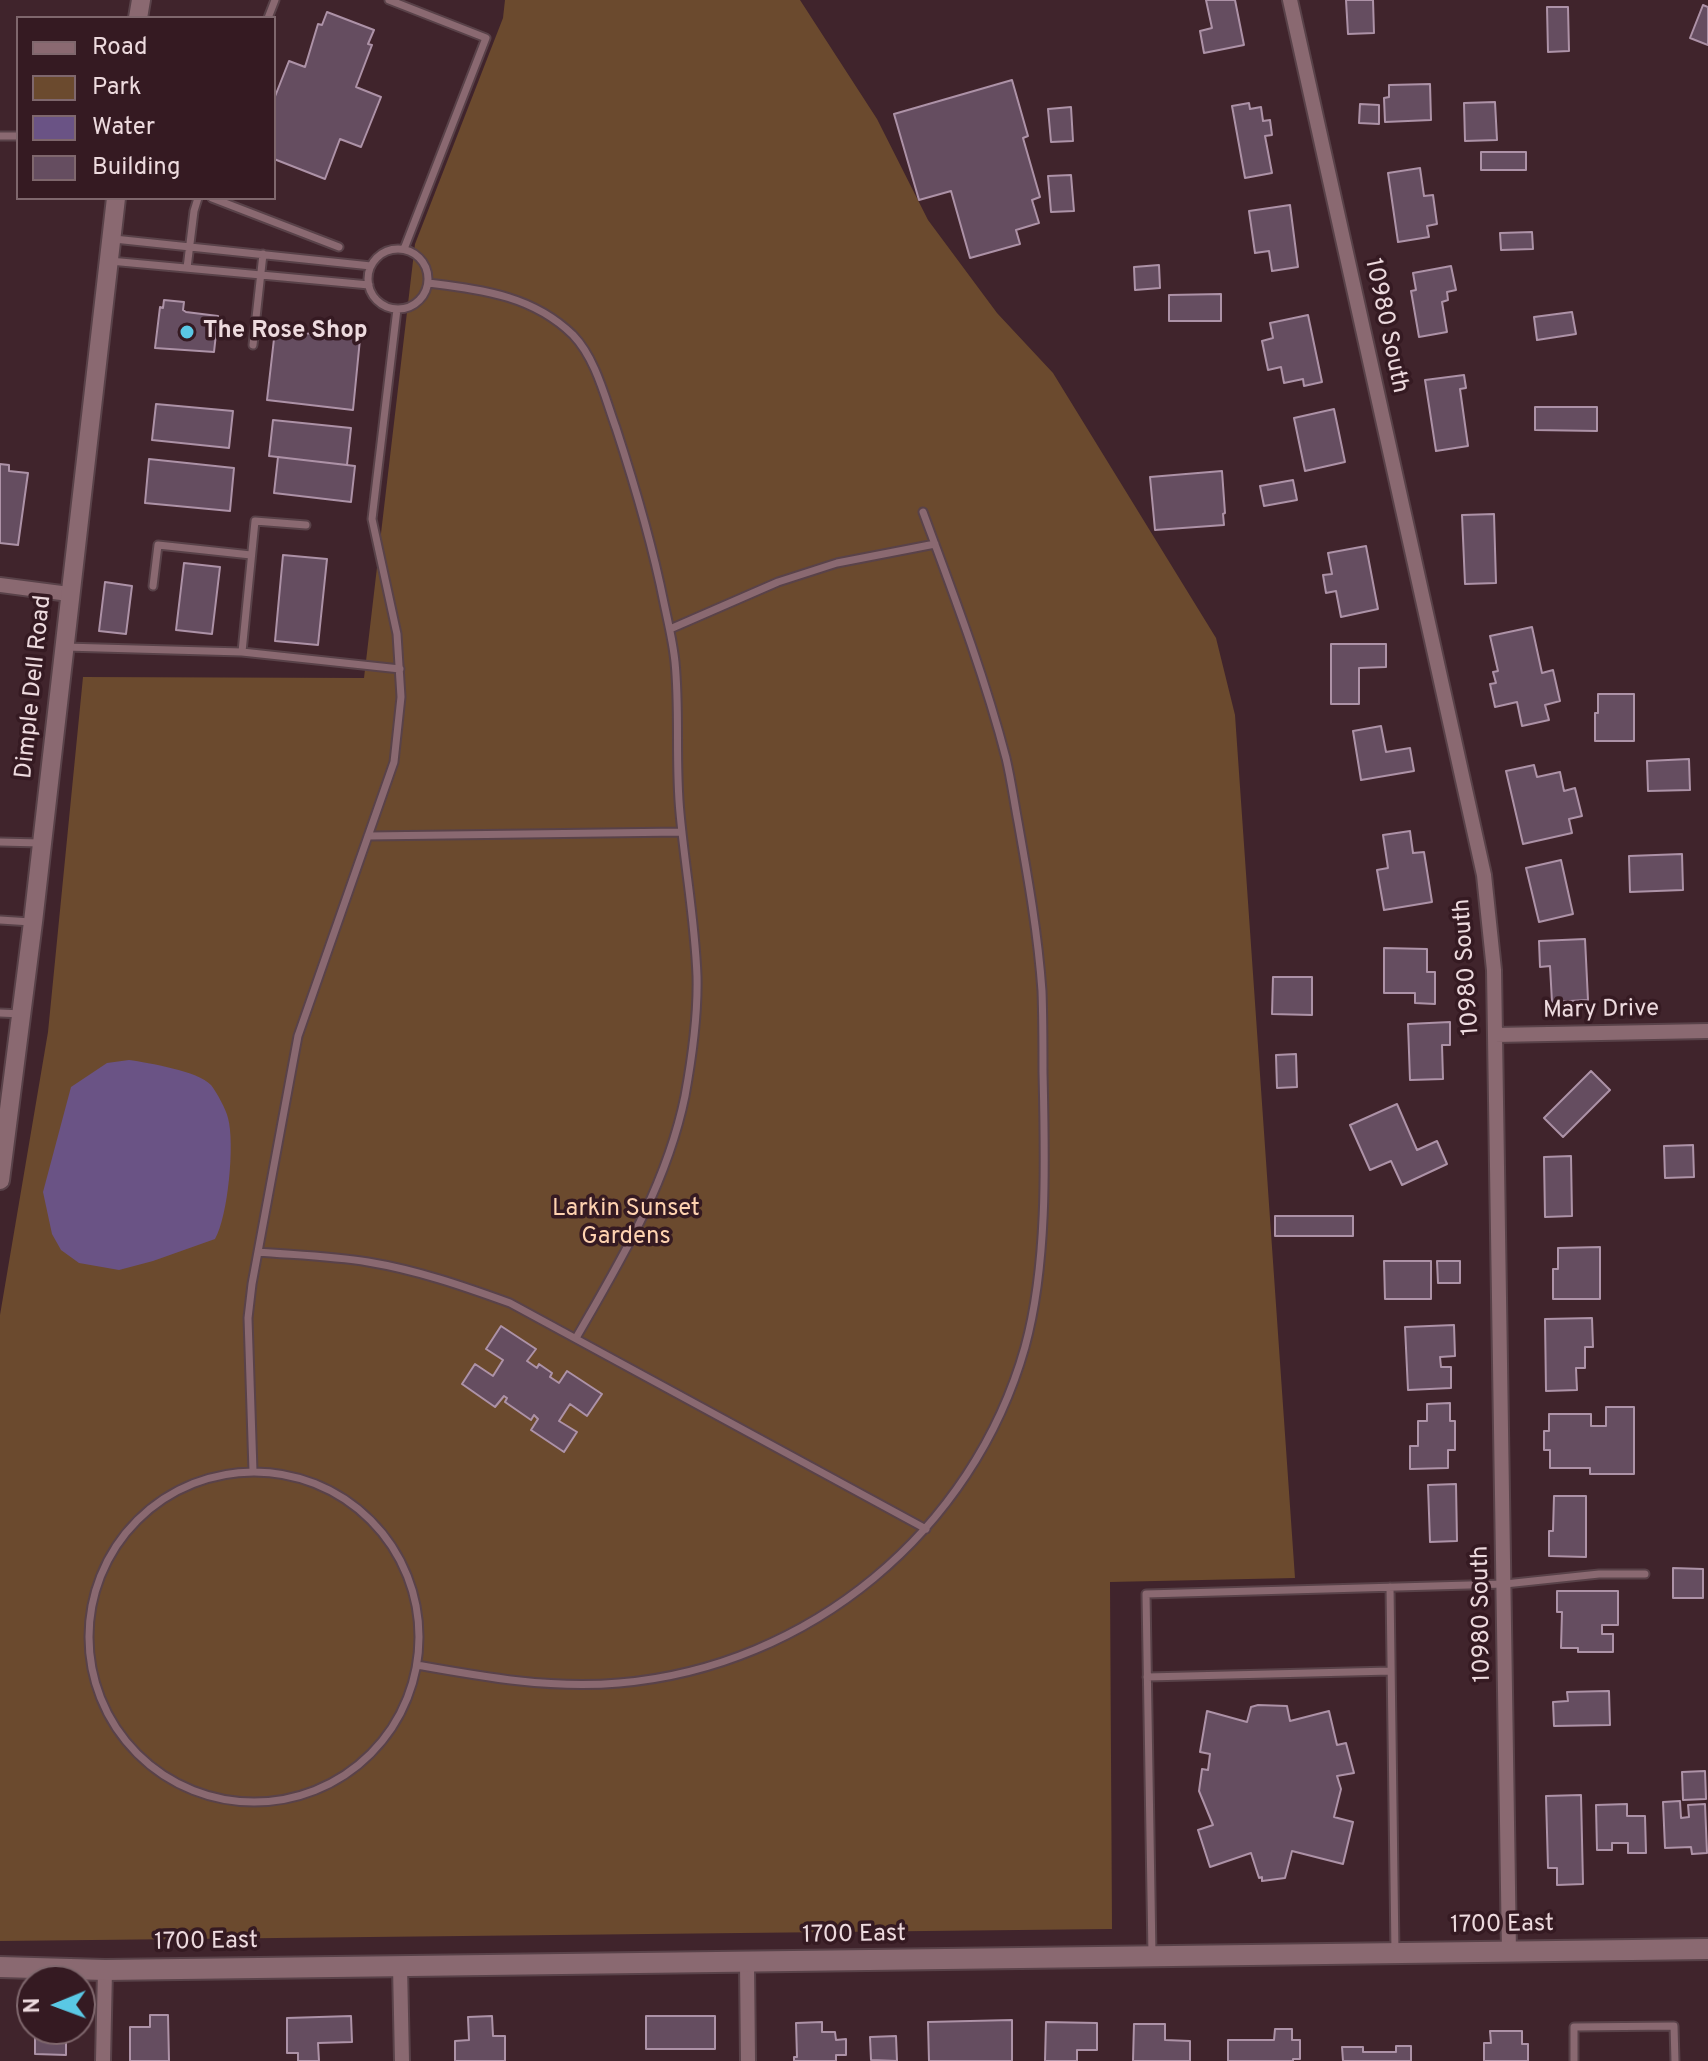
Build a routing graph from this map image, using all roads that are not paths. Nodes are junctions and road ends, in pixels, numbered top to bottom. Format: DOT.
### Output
graph roads {
  1 [pos="389,0"];
  2 [pos="1290,0"];
  3 [pos="116,200"];
  4 [pos="197,200"];
  5 [pos="217,200"];
  6 [pos="111,239"];
  7 [pos="190,247"];
  8 [pos="339,247"];
  9 [pos="404,249"];
  10 [pos="263,254"];
  11 [pos="108,261"];
  12 [pos="334,262"];
  13 [pos="371,266"];
  14 [pos="187,268"];
  15 [pos="261,275"];
  16 [pos="331,282"];
  17 [pos="428,283"];
  18 [pos="369,285"];
  19 [pos="397,309"];
  20 [pos="253,345"];
  21 [pos="923,512"];
  22 [pos="306,525"];
  23 [pos="935,544"];
  24 [pos="251,555"];
  25 [pos="0,585"];
  26 [pos="153,586"];
  27 [pos="69,594"];
  28 [pos="670,629"];
  29 [pos="63,647"];
  30 [pos="242,652"];
  31 [pos="400,669"];
  32 [pos="682,832"];
  33 [pos="368,836"];
  34 [pos="0,842"];
  35 [pos="42,844"];
  36 [pos="0,920"];
  37 [pos="33,922"];
  38 [pos="0,1013"];
  39 [pos="22,1014"];
  40 [pos="1708,1031"];
  41 [pos="1495,1035"];
  42 [pos="8,1070"];
  43 [pos="0,1180"];
  44 [pos="258,1252"];
  45 [pos="576,1338"];
  46 [pos="253,1471"];
  47 [pos="926,1529"];
  48 [pos="1645,1574"];
  49 [pos="1505,1584"];
  50 [pos="1390,1587"];
  51 [pos="417,1665"];
  52 [pos="1391,1671"];
  53 [pos="1147,1677"];
  54 [pos="1708,1949"];
  55 [pos="1509,1953"];
  56 [pos="1395,1954"];
  57 [pos="1152,1958"];
  58 [pos="747,1963"];
  59 [pos="400,1966"];
  60 [pos="0,1967"];
  61 [pos="105,1970"];
  62 [pos="103,2061"];
  63 [pos="402,2061"];
  64 [pos="748,2061"];
  65 [pos="1574,2061"];
  66 [pos="1675,2061"];
  1 -- 9 [label="lane"];
  2 -- 41 [label="street, 10980 South"];
  3 -- 6 [label="street, Dimple Dell Road"];
  4 -- 7 [label="lane"];
  5 -- 8 [label="lane"];
  6 -- 7 [label="lane"];
  6 -- 11 [label="street, Dimple Dell Road"];
  7 -- 10 [label="lane"];
  7 -- 14 [label="lane"];
  9 -- 13 [label="lane"];
  9 -- 17 [label="lane"];
  10 -- 12 [label="lane"];
  10 -- 15 [label="lane"];
  11 -- 14 [label="lane"];
  11 -- 27 [label="street, Dimple Dell Road"];
  12 -- 13 [label="lane"];
  12 -- 16 [label="lane"];
  13 -- 18 [label="lane"];
  14 -- 15 [label="lane"];
  15 -- 16 [label="lane"];
  15 -- 20 [label="lane"];
  16 -- 18 [label="lane"];
  17 -- 19 [label="lane"];
  17 -- 28 [label="lane"];
  18 -- 19 [label="lane"];
  19 -- 31 [label="lane"];
  21 -- 23 [label="lane"];
  22 -- 24 [label="lane"];
  23 -- 28 [label="lane"];
  23 -- 47 [label="lane"];
  24 -- 26 [label="lane"];
  24 -- 30 [label="lane"];
  25 -- 27 [label="street"];
  27 -- 29 [label="street, Dimple Dell Road"];
  28 -- 32 [label="lane"];
  29 -- 30 [label="lane"];
  29 -- 35 [label="street, Dimple Dell Road"];
  30 -- 31 [label="lane"];
  31 -- 33 [label="lane"];
  32 -- 33 [label="lane"];
  32 -- 45 [label="lane"];
  33 -- 44 [label="lane"];
  34 -- 35 [label="lane"];
  35 -- 37 [label="street, Dimple Dell Road"];
  36 -- 37 [label="lane"];
  37 -- 39 [label="street, Dimple Dell Road"];
  38 -- 39 [label="lane"];
  39 -- 42 [label="street, Dimple Dell Road"];
  40 -- 41 [label="street, Mary Drive"];
  41 -- 49 [label="street, 10980 South"];
  42 -- 43 [label="street, Dimple Dell Road"];
  44 -- 45 [label="lane"];
  44 -- 46 [label="lane"];
  45 -- 47 [label="lane"];
  46 -- 51 [label="lane"];
  46 -- 51 [label="lane"];
  47 -- 51 [label="lane"];
  48 -- 49 [label="lane"];
  49 -- 50 [label="lane"];
  49 -- 55 [label="street, 10980 South"];
  50 -- 52 [label="lane"];
  50 -- 53 [label="lane"];
  52 -- 53 [label="lane"];
  52 -- 56 [label="lane"];
  53 -- 57 [label="lane"];
  54 -- 55 [label="main road, 1700 East"];
  55 -- 56 [label="main road, 1700 East"];
  56 -- 57 [label="main road, 1700 East"];
  57 -- 58 [label="main road, 1700 East"];
  58 -- 59 [label="main road, 1700 East"];
  58 -- 64 [label="street"];
  59 -- 61 [label="main road, 1700 East"];
  59 -- 63 [label="street"];
  60 -- 61 [label="main road, 1700 East"];
  61 -- 62 [label="street"];
  65 -- 66 [label="lane"];
}
